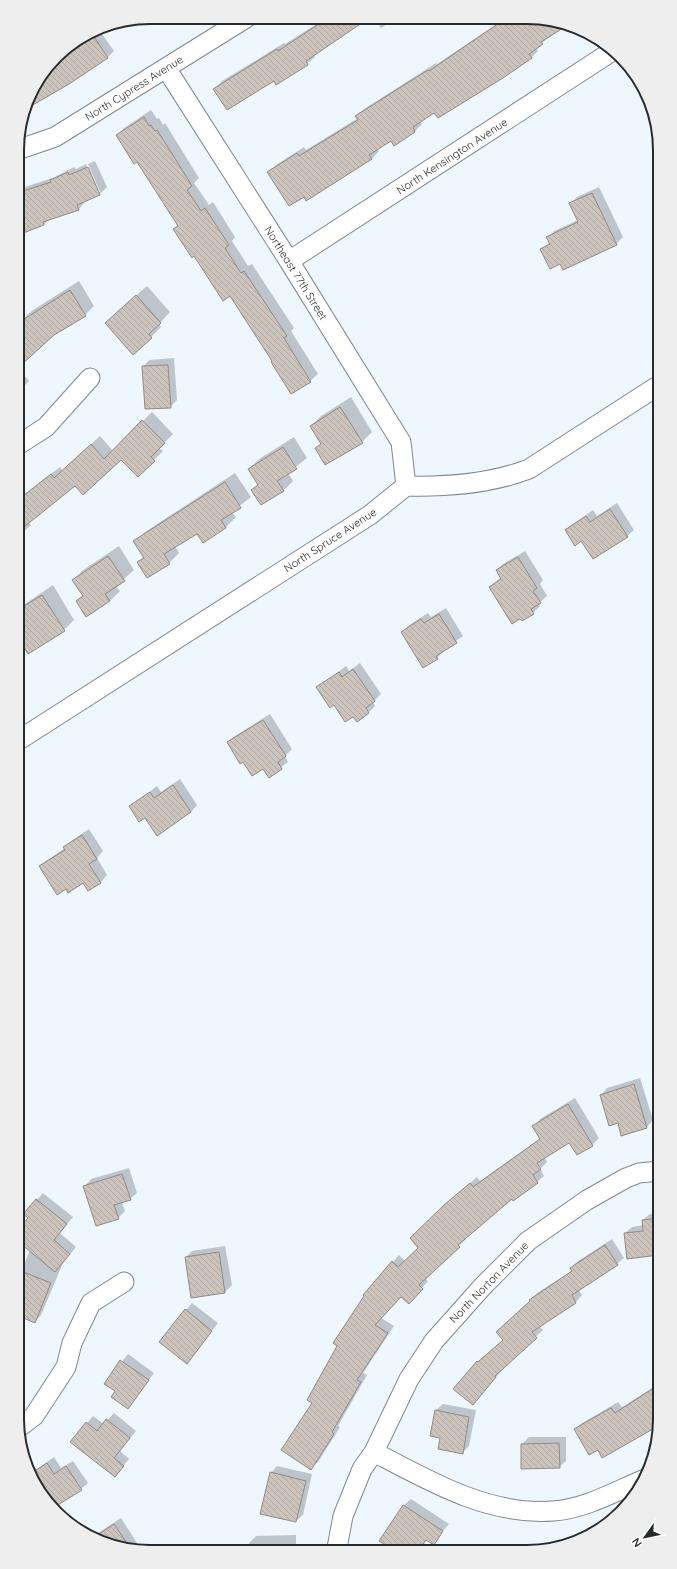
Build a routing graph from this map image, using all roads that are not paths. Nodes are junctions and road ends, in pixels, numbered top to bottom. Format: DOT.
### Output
graph roads {
  1 [pos="236,24"];
  2 [pos="608,54"];
  3 [pos="166,68"];
  4 [pos="24,148"];
  5 [pos="289,261"];
  6 [pos="90,378"];
  7 [pos="653,389"];
  8 [pos="24,441"];
  9 [pos="406,486"];
  10 [pos="24,737"];
  11 [pos="653,1172"];
  12 [pos="124,1282"];
  13 [pos="24,1424"];
  14 [pos="374,1452"];
  15 [pos="635,1483"];
  16 [pos="338,1545"];
  1 -- 3 [label="street, North Cypress Avenue"];
  2 -- 5 [label="street, North Kensington Avenue"];
  3 -- 4 [label="street, North Cypress Avenue"];
  3 -- 5 [label="street, Northeast 77th Street"];
  5 -- 9 [label="street, Northeast 77th Street"];
  6 -- 8 [label="street"];
  7 -- 9 [label="street"];
  9 -- 10 [label="street, North Spruce Avenue"];
  11 -- 14 [label="street, North Norton Avenue"];
  12 -- 13 [label="street"];
  14 -- 15 [label="street"];
  14 -- 16 [label="street, North Norton Avenue"];
}
